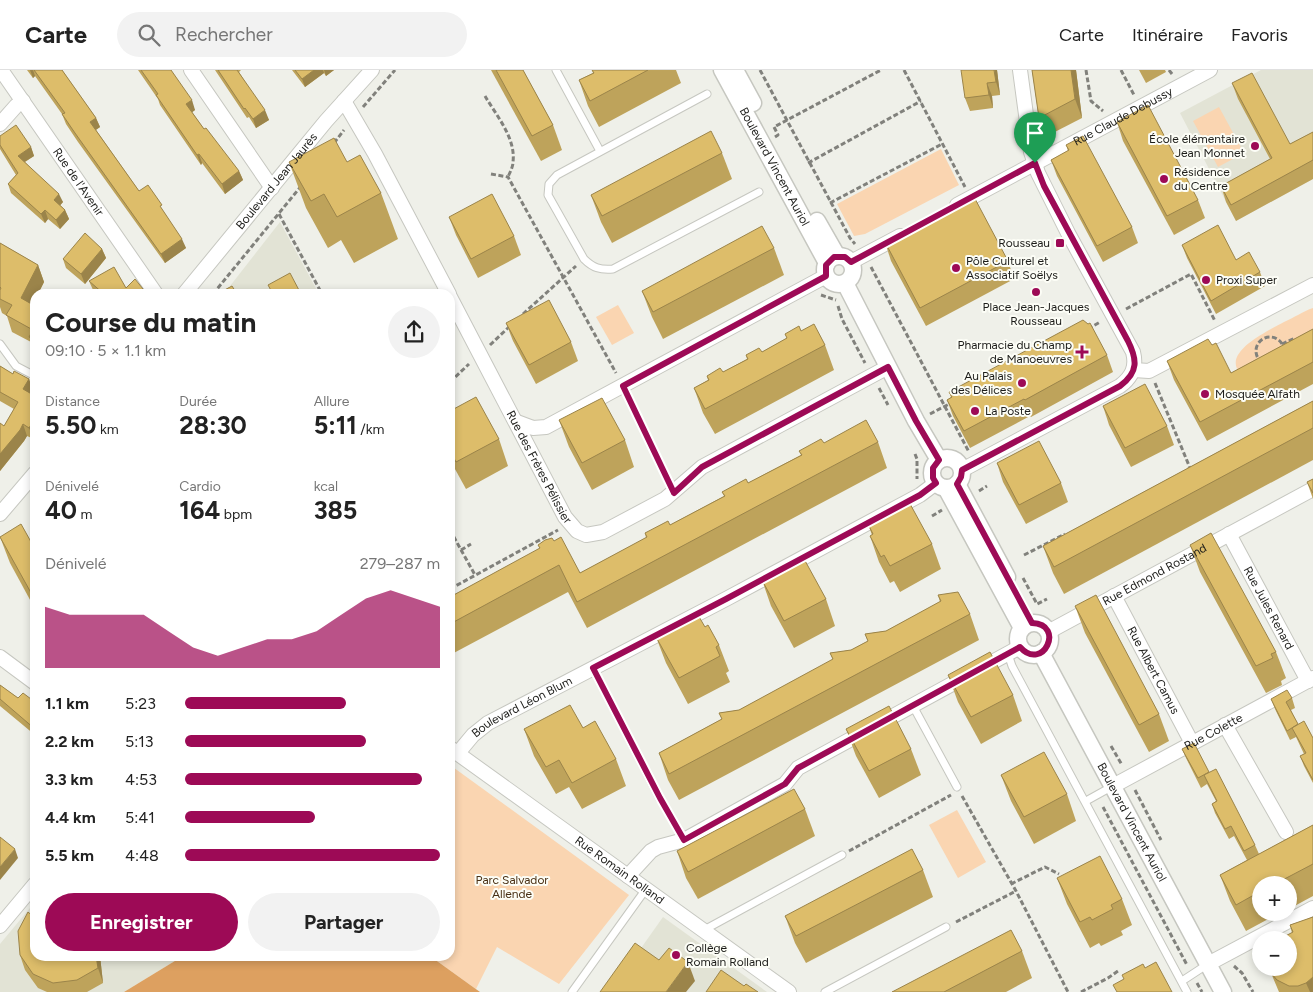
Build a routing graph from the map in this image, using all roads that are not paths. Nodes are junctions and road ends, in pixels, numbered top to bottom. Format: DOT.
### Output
graph roads {
  1 [pos="1,70"];
  2 [pos="191,70"];
  3 [pos="372,70"];
  4 [pos="556,70"];
  5 [pos="722,70"];
  6 [pos="735,70"];
  7 [pos="1020,70"];
  8 [pos="1210,70"];
  9 [pos="707,94"];
  10 [pos="23,101"];
  11 [pos="344,101"];
  12 [pos="0,124"];
  13 [pos="600,151"];
  14 [pos="1035,163"];
  15 [pos="272,188"];
  16 [pos="759,192"];
  17 [pos="946,211"];
  18 [pos="913,228"];
  19 [pos="841,262"];
  20 [pos="1313,285"];
  21 [pos="153,289"];
  22 [pos="188,289"];
  23 [pos="446,289"];
  24 [pos="455,306"];
  25 [pos="0,344"];
  26 [pos="888,367"];
  27 [pos="1134,370"];
  28 [pos="30,373"];
  29 [pos="517,422"];
  30 [pos="939,460"];
  31 [pos="955,478"];
  32 [pos="30,479"];
  33 [pos="1313,489"];
  34 [pos="0,514"];
  35 [pos="1229,534"];
  36 [pos="1114,596"];
  37 [pos="1027,626"];
  38 [pos="1048,632"];
  39 [pos="1014,651"];
  40 [pos="1041,653"];
  41 [pos="0,657"];
  42 [pos="593,668"];
  43 [pos="30,679"];
  44 [pos="1310,680"];
  45 [pos="913,706"];
  46 [pos="1225,725"];
  47 [pos="1192,743"];
  48 [pos="455,750"];
  49 [pos="455,752"];
  50 [pos="1113,786"];
  51 [pos="957,787"];
  52 [pos="660,798"];
  53 [pos="1086,801"];
  54 [pos="1286,832"];
  55 [pos="842,854"];
  56 [pos="628,876"];
  57 [pos="646,889"];
  58 [pos="30,890"];
  59 [pos="1313,908"];
  60 [pos="0,926"];
  61 [pos="946,927"];
  62 [pos="704,930"];
  63 [pos="1208,964"];
  64 [pos="1182,981"];
  65 [pos="572,992"];
  66 [pos="789,992"];
  67 [pos="825,992"];
  68 [pos="1187,992"];
  69 [pos="1223,992"];
  1 -- 10 [label="street, Rue de l'Avenir"];
  2 -- 15 [label="street"];
  3 -- 11 [label="street, Boulevard Jean Jaurès"];
  4 -- 13 [label="lane"];
  5 -- 19 [label="street, Boulevard Vincent Auriol"];
  6 -- 19 [label="street, Boulevard Vincent Auriol"];
  7 -- 14 [label="street"];
  8 -- 14 [label="street, Rue Claude Debussy"];
  9 -- 13 [label="lane"];
  10 -- 12 [label="street"];
  10 -- 21 [label="street, Rue de l'Avenir"];
  11 -- 15 [label="street, Boulevard Jean Jaurès"];
  11 -- 23 [label="street, Rue des Frères Pélissier"];
  13 -- 16 [label="lane"];
  14 -- 17 [label="street, Rue Claude Debussy"];
  14 -- 27 [label="street"];
  15 -- 22 [label="street, Boulevard Jean Jaurès"];
  18 -- 19 [label="street"];
  19 -- 26 [label="street"];
  19 -- 29 [label="street"];
  20 -- 27 [label="street"];
  24 -- 29 [label="street, Rue des Frères Pélissier"];
  25 -- 28 [label="lane"];
  26 -- 29 [label="street, Rue des Frères Pélissier"];
  26 -- 30 [label="street"];
  27 -- 31 [label="street, Boulevard Léon Blum"];
  30 -- 31 [label="street"];
  30 -- 31 [label="street"];
  31 -- 37 [label="street"];
  31 -- 42 [label="street, Boulevard Léon Blum"];
  32 -- 34 [label="street"];
  33 -- 35 [label="street, Rue Edmond Rostand"];
  35 -- 36 [label="street, Rue Edmond Rostand"];
  35 -- 44 [label="street, Rue Jules Renard"];
  36 -- 38 [label="street, Rue Edmond Rostand"];
  36 -- 47 [label="street, Rue Albert Camus"];
  37 -- 38 [label="street"];
  37 -- 39 [label="street"];
  38 -- 40 [label="street"];
  39 -- 40 [label="street"];
  39 -- 45 [label="street"];
  39 -- 53 [label="lane"];
  40 -- 50 [label="street, Boulevard Vincent Auriol"];
  41 -- 43 [label="street"];
  42 -- 48 [label="street, Boulevard Léon Blum"];
  42 -- 52 [label="lane"];
  44 -- 46 [label="street, Rue Colette"];
  45 -- 51 [label="lane"];
  45 -- 56 [label="street"];
  46 -- 47 [label="street, Rue Colette"];
  46 -- 54 [label="street"];
  47 -- 50 [label="street, Rue Colette"];
  49 -- 56 [label="street, Rue Romain Rolland"];
  50 -- 53 [label="lane"];
  50 -- 63 [label="street, Boulevard Vincent Auriol"];
  53 -- 64 [label="lane"];
  55 -- 62 [label="lane"];
  56 -- 57 [label="street, Rue Romain Rolland"];
  57 -- 62 [label="street, Rue Romain Rolland"];
  57 -- 65 [label="lane"];
  58 -- 60 [label="street"];
  59 -- 63 [label="street"];
  61 -- 67 [label="lane"];
  62 -- 66 [label="street, Rue Romain Rolland"];
  63 -- 64 [label="lane"];
  63 -- 69 [label="street, Boulevard Vincent Auriol"];
  64 -- 68 [label="lane"];
}
